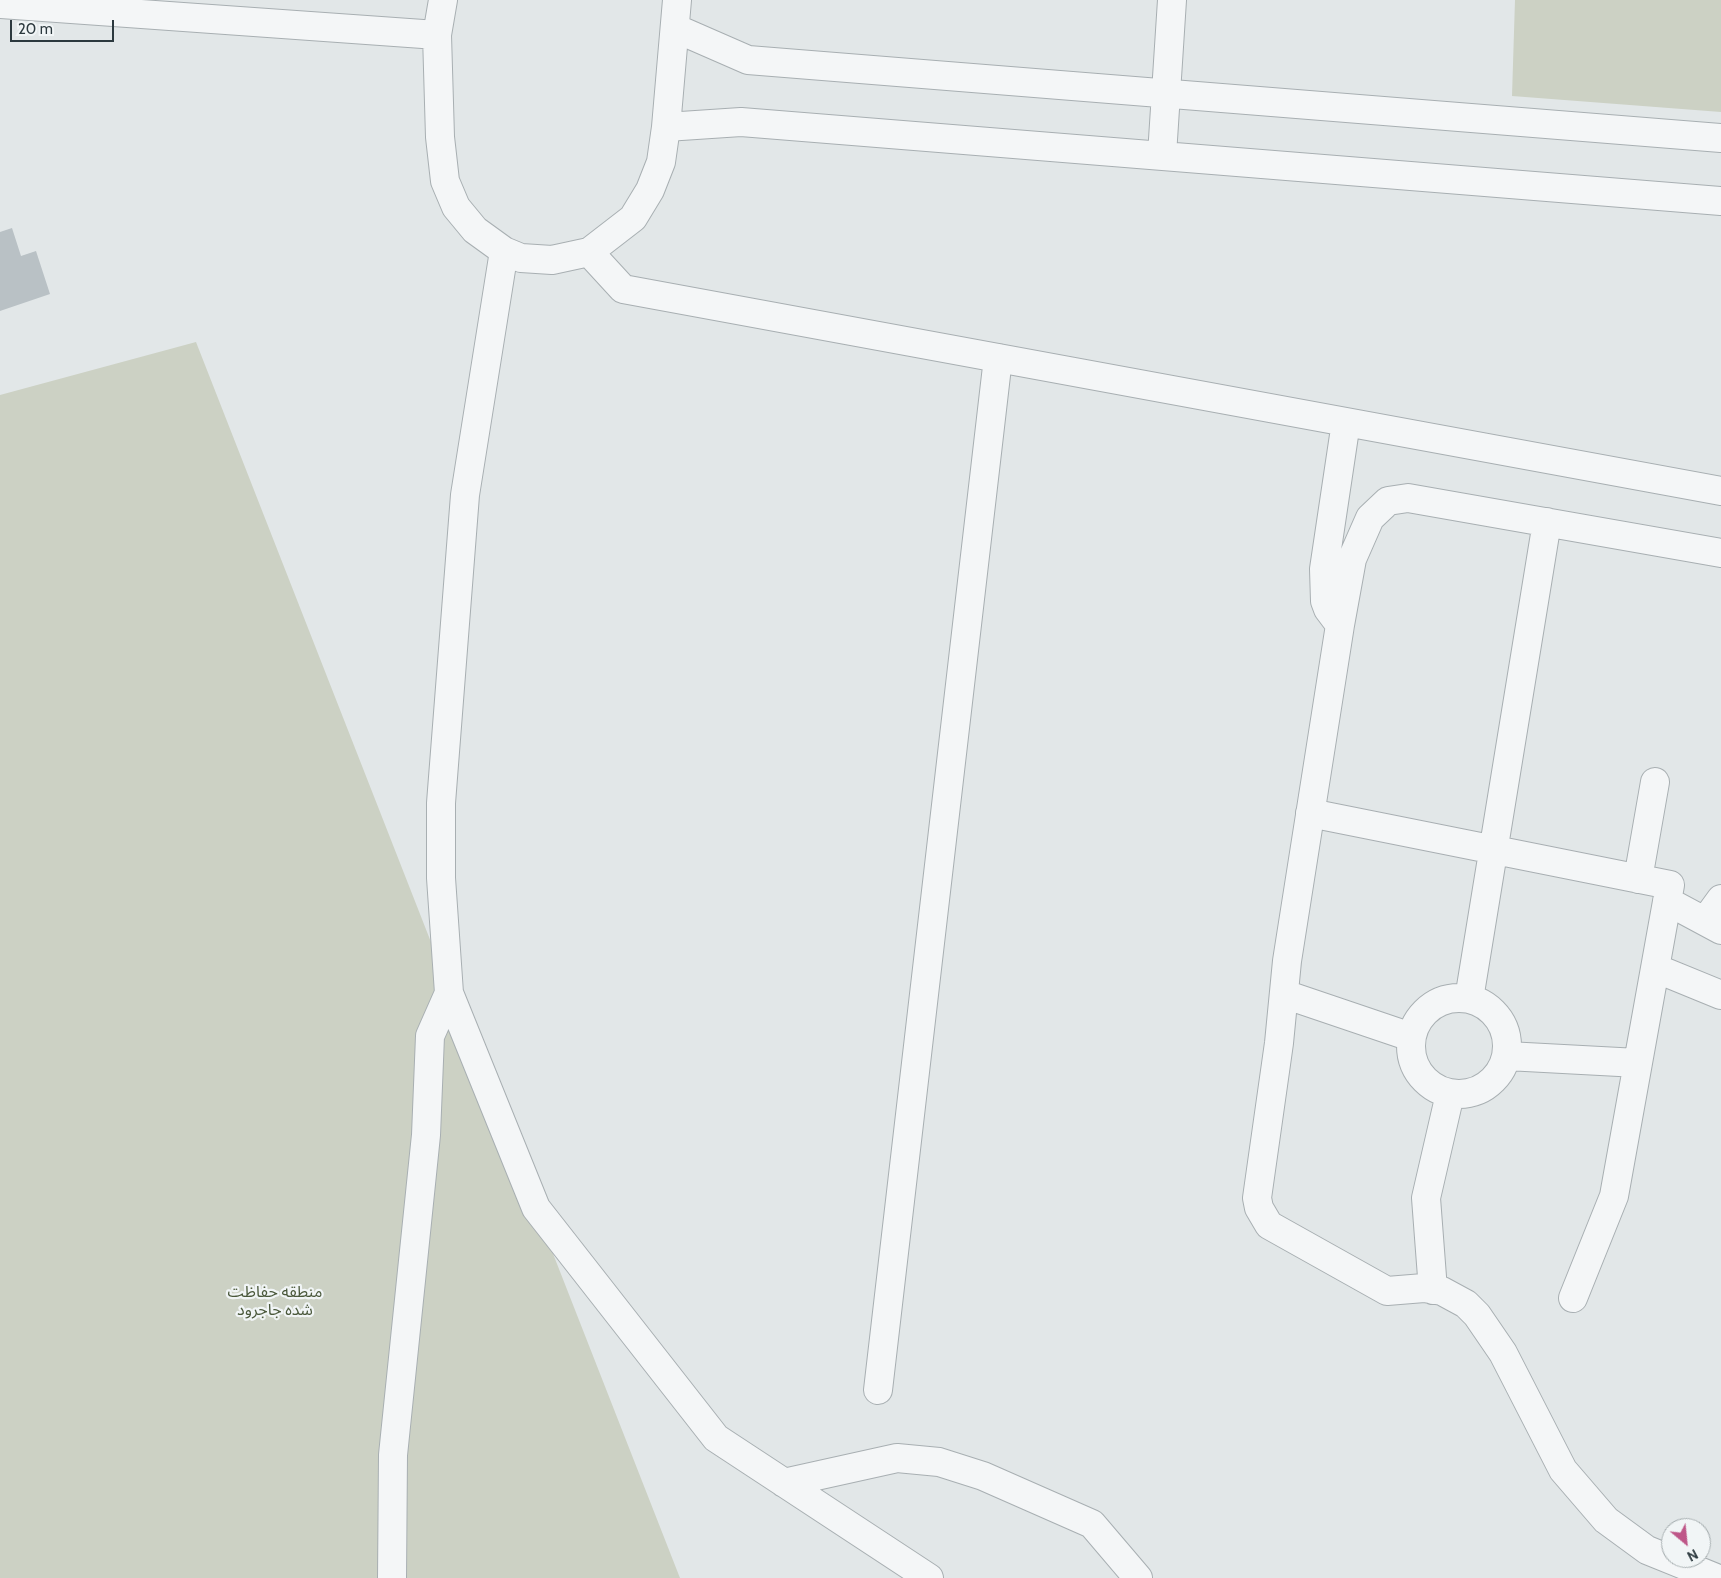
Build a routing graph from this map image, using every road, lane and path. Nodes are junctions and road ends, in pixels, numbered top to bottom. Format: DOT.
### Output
graph roads {
  1 [pos="443,0"];
  2 [pos="677,0"];
  3 [pos="1172,0"];
  4 [pos="0,4"];
  5 [pos="168,9"];
  6 [pos="676,29"];
  7 [pos="437,35"];
  8 [pos="1167,93"];
  9 [pos="666,127"];
  10 [pos="1721,138"];
  11 [pos="1162,155"];
  12 [pos="1721,201"];
  13 [pos="504,251"];
  14 [pos="590,252"];
  15 [pos="998,358"];
  16 [pos="1346,422"];
  17 [pos="1721,491"];
  18 [pos="1547,522"];
  19 [pos="1721,553"];
  20 [pos="1340,625"];
  21 [pos="1655,782"];
  22 [pos="1310,813"];
  23 [pos="1493,850"];
  24 [pos="1638,879"];
  25 [pos="1721,899"];
  26 [pos="1667,901"];
  27 [pos="1713,925"];
  28 [pos="1655,968"];
  29 [pos="449,993"];
  30 [pos="1284,994"];
  31 [pos="1721,995"];
  32 [pos="1469,999"];
  33 [pos="1411,1037"];
  34 [pos="1507,1056"];
  35 [pos="1638,1063"];
  36 [pos="1450,1094"];
  37 [pos="1433,1290"];
  38 [pos="1573,1298"];
  39 [pos="878,1390"];
  40 [pos="784,1483"];
  41 [pos="392,1578"];
  42 [pos="928,1578"];
  43 [pos="1138,1578"];
  44 [pos="1716,1578"];
  1 -- 7 [label="lane"];
  2 -- 6 [label="lane"];
  3 -- 8 [label="lane"];
  4 -- 5 [label="lane"];
  5 -- 7 [label="lane"];
  6 -- 8 [label="lane"];
  6 -- 9 [label="lane"];
  7 -- 13 [label="lane"];
  8 -- 10 [label="lane"];
  8 -- 11 [label="lane"];
  9 -- 11 [label="lane"];
  9 -- 14 [label="lane"];
  11 -- 12 [label="lane"];
  13 -- 14 [label="lane"];
  13 -- 29 [label="lane"];
  14 -- 15 [label="lane"];
  15 -- 16 [label="lane"];
  15 -- 39 [label="lane"];
  16 -- 17 [label="lane"];
  16 -- 20 [label="lane"];
  18 -- 19 [label="lane"];
  18 -- 20 [label="lane"];
  18 -- 23 [label="lane"];
  20 -- 22 [label="lane"];
  21 -- 24 [label="lane"];
  22 -- 23 [label="lane"];
  22 -- 30 [label="lane"];
  23 -- 24 [label="lane"];
  23 -- 32 [label="lane"];
  24 -- 26 [label="lane"];
  25 -- 27 [label="lane"];
  26 -- 27 [label="lane"];
  26 -- 28 [label="lane"];
  28 -- 31 [label="lane"];
  28 -- 35 [label="lane"];
  29 -- 40 [label="lane"];
  29 -- 41 [label="lane"];
  30 -- 33 [label="lane"];
  30 -- 37 [label="lane"];
  32 -- 33 [label="lane"];
  32 -- 34 [label="lane"];
  33 -- 36 [label="lane"];
  34 -- 35 [label="lane"];
  34 -- 36 [label="lane"];
  35 -- 38 [label="lane"];
  36 -- 37 [label="lane"];
  37 -- 44 [label="lane"];
  40 -- 42 [label="lane"];
  40 -- 43 [label="lane"];
}
